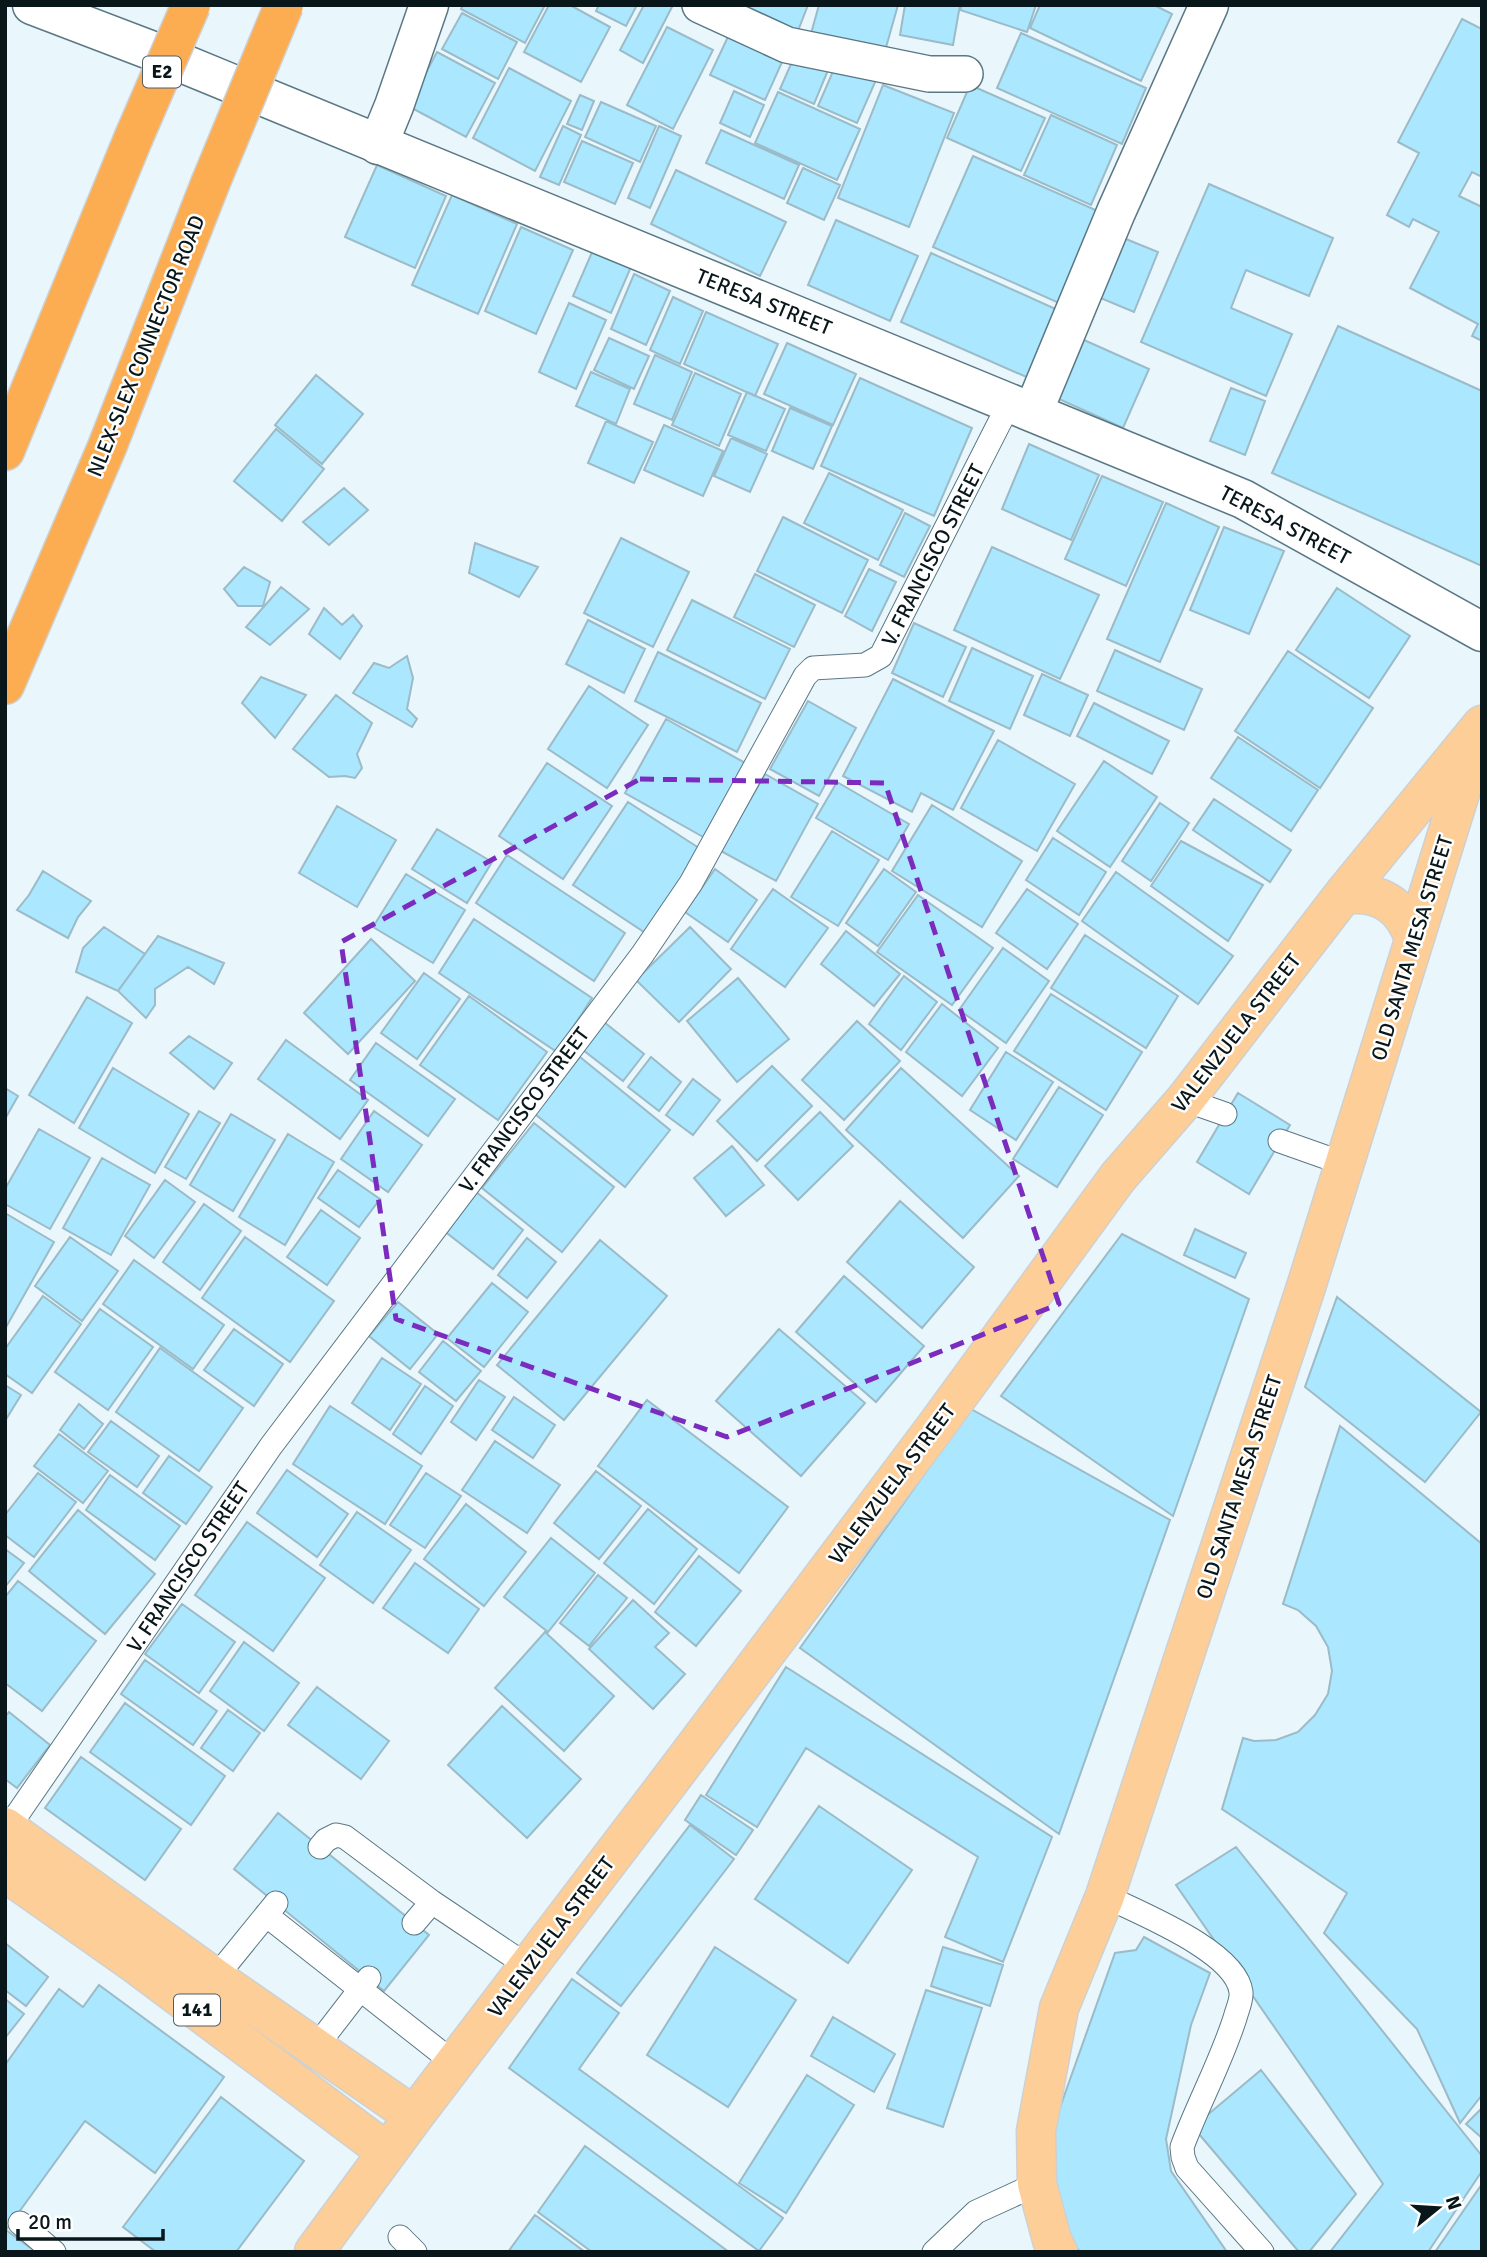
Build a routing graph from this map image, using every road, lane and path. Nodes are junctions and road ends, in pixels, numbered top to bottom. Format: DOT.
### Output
graph roads {
  1 [pos="32,5"];
  2 [pos="191,5"];
  3 [pos="284,5"];
  4 [pos="429,5"];
  5 [pos="700,5"];
  6 [pos="1209,5"];
  7 [pos="965,74"];
  8 [pos="378,145"];
  9 [pos="1022,407"];
  10 [pos="5,451"];
  11 [pos="1482,632"];
  12 [pos="5,685"];
  13 [pos="1482,725"];
  14 [pos="1343,895"];
  15 [pos="1414,939"];
  16 [pos="1185,1100"];
  17 [pos="1225,1114"];
  18 [pos="1280,1141"];
  19 [pos="1345,1164"];
  20 [pos="6,1828"];
  21 [pos="320,1847"];
  22 [pos="5,1872"];
  23 [pos="1105,1896"];
  24 [pos="432,1902"];
  25 [pos="414,1923"];
  26 [pos="529,1967"];
  27 [pos="215,1978"];
  28 [pos="365,1983"];
  29 [pos="314,2048"];
  30 [pos="454,2063"];
  31 [pos="414,2116"];
  32 [pos="387,2152"];
  33 [pos="1037,2185"];
  34 [pos="20,2223"];
  35 [pos="54,2252"];
  36 [pos="314,2252"];
  37 [pos="934,2252"];
  38 [pos="1058,2252"];
  39 [pos="1262,2252"];
  1 -- 8 [label="street, TERESA STREET"];
  2 -- 10 [label="highway, E2, bridge"];
  3 -- 12 [label="highway, NLEX-SLEX CONNECTOR ROAD, bridge"];
  4 -- 8 [label="street"];
  5 -- 7 [label="street"];
  6 -- 9 [label="street, V. FRANCISCO STREET"];
  8 -- 9 [label="street, TERESA STREET"];
  9 -- 11 [label="street, TERESA STREET"];
  9 -- 20 [label="lane, V. FRANCISCO STREET"];
  13 -- 14 [label="main road, VALENZUELA STREET"];
  13 -- 15 [label="main road, OLD SANTA MESA STREET"];
  14 -- 15 [label="main road"];
  14 -- 16 [label="main road, VALENZUELA STREET"];
  15 -- 19 [label="main road, OLD SANTA MESA STREET"];
  16 -- 17 [label="lane"];
  16 -- 26 [label="main road, VALENZUELA STREET"];
  18 -- 19 [label="lane"];
  19 -- 23 [label="main road, OLD SANTA MESA STREET"];
  20 -- 27 [label="main road, 141"];
  21 -- 24 [label="lane"];
  22 -- 32 [label="main road, 141"];
  23 -- 33 [label="main road, OLD SANTA MESA STREET"];
  23 -- 39 [label="lane"];
  24 -- 25 [label="lane"];
  24 -- 26 [label="lane"];
  26 -- 30 [label="main road, VALENZUELA STREET"];
  27 -- 28 [label="lane"];
  27 -- 29 [label="main road, 141"];
  28 -- 29 [label="lane"];
  28 -- 30 [label="lane"];
  29 -- 31 [label="main road, 141"];
  30 -- 31 [label="main road, VALENZUELA STREET"];
  31 -- 32 [label="main road, VALENZUELA STREET"];
  32 -- 36 [label="main road, VALENZUELA STREET"];
  33 -- 37 [label="lane"];
  33 -- 38 [label="main road, OLD SANTA MESA STREET"];
  34 -- 35 [label="lane"];
}
